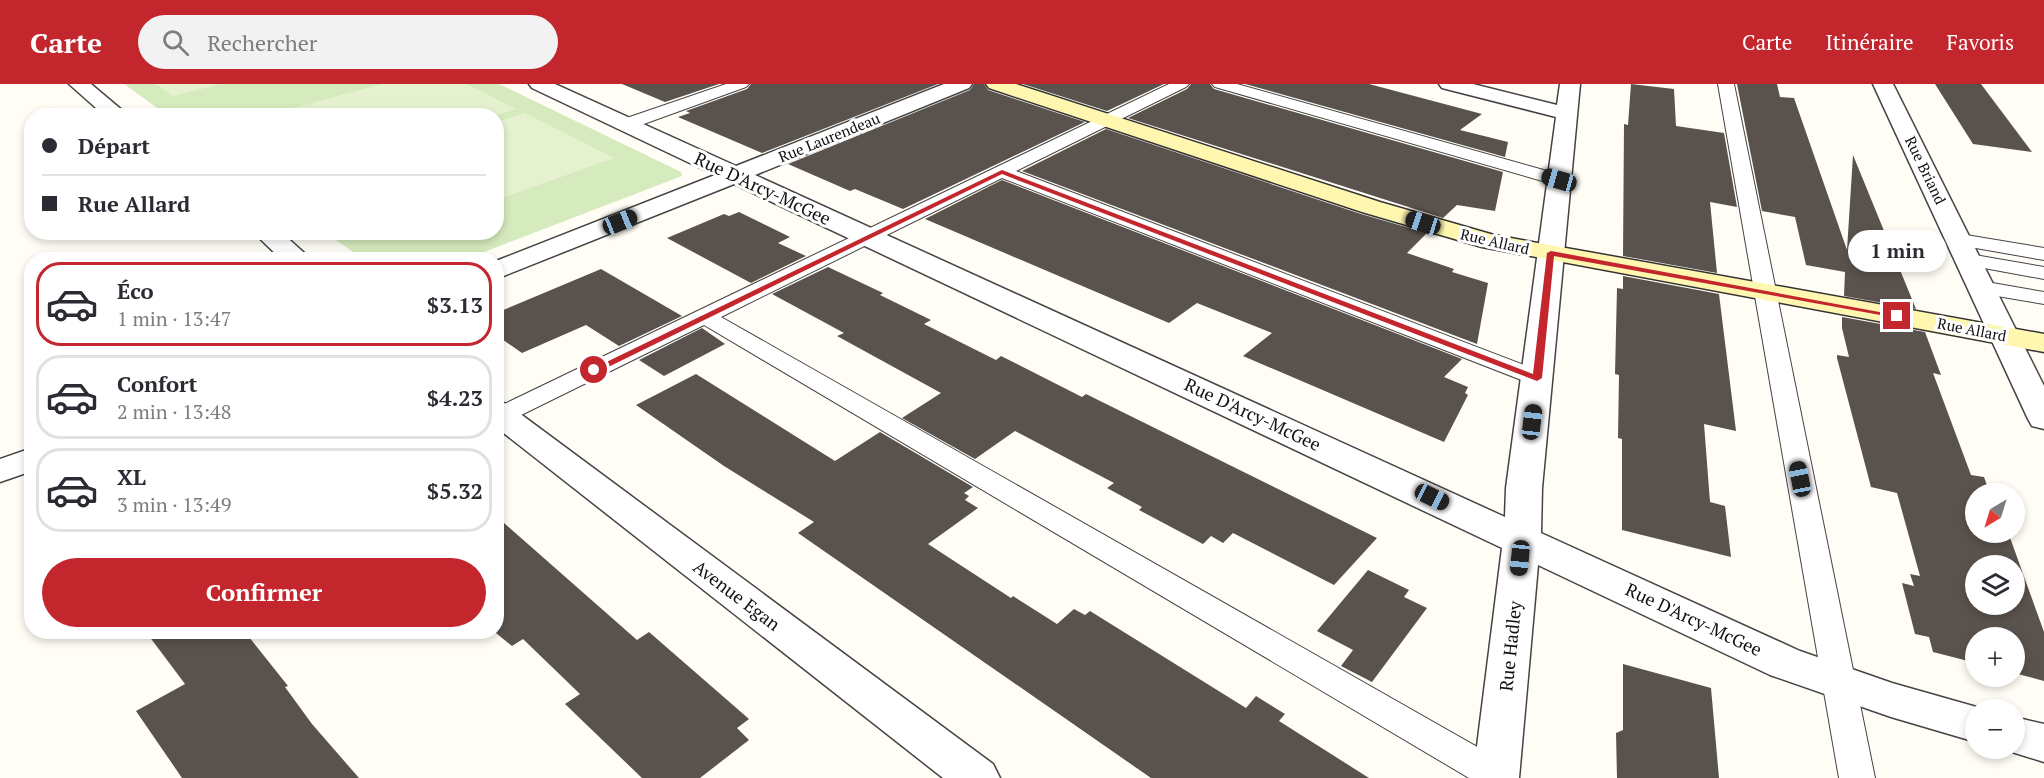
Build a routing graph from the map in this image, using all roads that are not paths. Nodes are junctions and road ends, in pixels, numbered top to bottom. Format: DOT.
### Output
graph roads {
  1 [pos="79,84"];
  2 [pos="538,84"];
  3 [pos="741,84"];
  4 [pos="962,84"];
  5 [pos="996,84"];
  6 [pos="1181,84"];
  7 [pos="1220,84"];
  8 [pos="1449,84"];
  9 [pos="1570,84"];
  10 [pos="1726,84"];
  11 [pos="1883,84"];
  12 [pos="109,108"];
  13 [pos="1567,114"];
  14 [pos="1108,120"];
  15 [pos="624,124"];
  16 [pos="1002,172"];
  17 [pos="734,175"];
  18 [pos="1559,180"];
  19 [pos="868,237"];
  20 [pos="275,240"];
  21 [pos="1965,250"];
  22 [pos="289,252"];
  23 [pos="1551,253"];
  24 [pos="2044,254"];
  25 [pos="504,268"];
  26 [pos="2044,273"];
  27 [pos="1981,286"];
  28 [pos="1764,292"];
  29 [pos="2044,298"];
  30 [pos="704,316"];
  31 [pos="2003,335"];
  32 [pos="2044,343"];
  33 [pos="1537,378"];
  34 [pos="504,411"];
  35 [pos="504,417"];
  36 [pos="2044,419"];
  37 [pos="24,462"];
  38 [pos="0,471"];
  39 [pos="1522,539"];
  40 [pos="1840,683"];
  41 [pos="1965,721"];
  42 [pos="2025,738"];
  43 [pos="2044,743"];
  44 [pos="1496,777"];
  45 [pos="977,778"];
  46 [pos="1857,778"];
  1 -- 12 [label="street"];
  2 -- 15 [label="street, Rue D'Arcy-McGee"];
  3 -- 15 [label="lane"];
  4 -- 17 [label="street, Rue Laurendeau"];
  5 -- 14 [label="street, Rue Allard"];
  6 -- 14 [label="lane"];
  7 -- 18 [label="lane"];
  8 -- 13 [label="street"];
  9 -- 13 [label="street, Rue Hadley"];
  10 -- 28 [label="lane"];
  11 -- 21 [label="street, Rue Briand"];
  13 -- 18 [label="street, Rue Hadley"];
  14 -- 16 [label="lane"];
  14 -- 23 [label="street, Rue Allard"];
  15 -- 17 [label="street, Rue D'Arcy-McGee"];
  16 -- 19 [label="lane"];
  16 -- 33 [label="lane"];
  17 -- 19 [label="street, Rue D'Arcy-McGee"];
  17 -- 25 [label="street, Rue Laurendeau"];
  18 -- 23 [label="street, Rue Hadley"];
  19 -- 30 [label="lane"];
  19 -- 39 [label="street, Rue D'Arcy-McGee"];
  20 -- 22 [label="street"];
  21 -- 24 [label="lane"];
  21 -- 26 [label="lane"];
  21 -- 27 [label="street, Rue Briand"];
  23 -- 28 [label="street, Rue Allard"];
  23 -- 33 [label="street, Rue Hadley"];
  27 -- 29 [label="lane"];
  27 -- 31 [label="street, Rue Briand"];
  28 -- 31 [label="street, Rue Allard"];
  28 -- 40 [label="lane"];
  30 -- 34 [label="lane"];
  30 -- 44 [label="lane"];
  31 -- 32 [label="street, Rue Allard"];
  31 -- 36 [label="street, Rue Briand"];
  33 -- 39 [label="street, Rue Hadley"];
  35 -- 45 [label="street, Avenue Egan"];
  37 -- 38 [label="street"];
  39 -- 40 [label="street, Rue D'Arcy-McGee"];
  39 -- 44 [label="street, Rue Hadley"];
  40 -- 41 [label="street, Rue D'Arcy-McGee"];
  40 -- 46 [label="lane"];
  42 -- 43 [label="street"];
}
